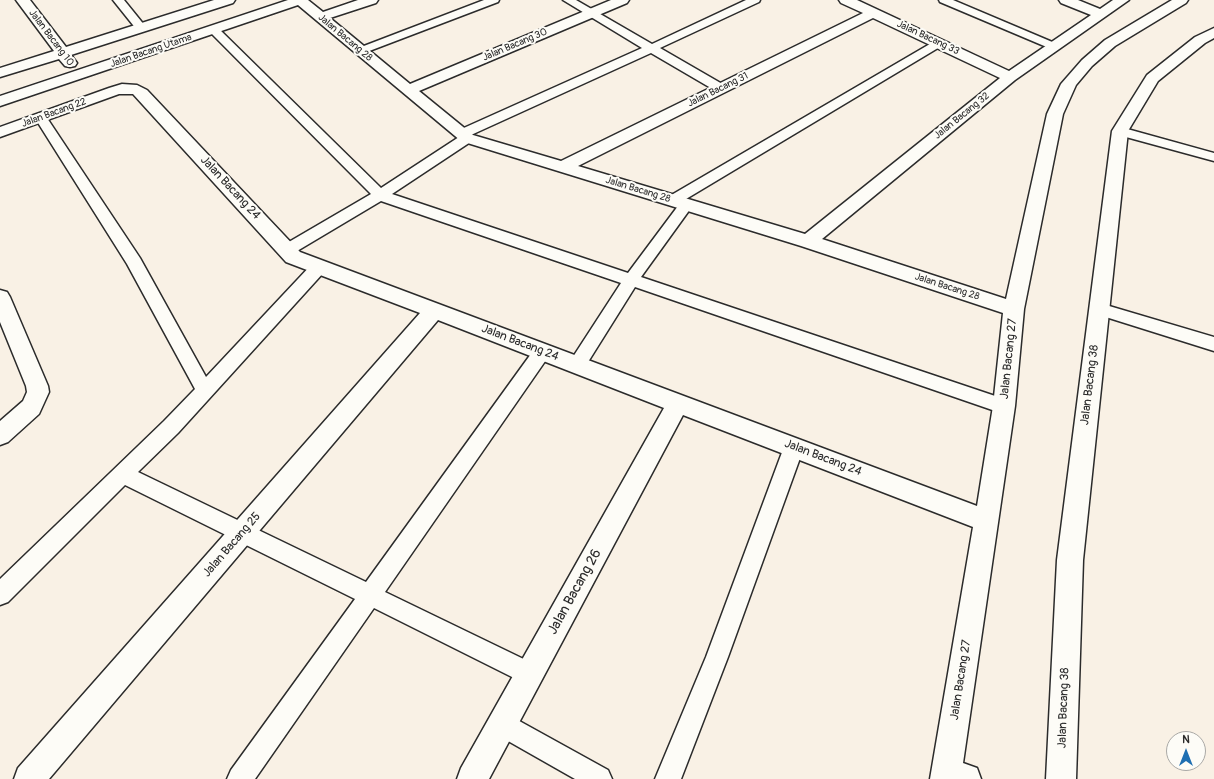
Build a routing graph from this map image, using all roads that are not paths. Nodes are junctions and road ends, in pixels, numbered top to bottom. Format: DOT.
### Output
graph roads {
  1 [pos="22,0"];
  2 [pos="118,0"];
  3 [pos="228,0"];
  4 [pos="301,0"];
  5 [pos="371,0"];
  6 [pos="494,0"];
  7 [pos="568,0"];
  8 [pos="622,0"];
  9 [pos="755,0"];
  10 [pos="846,0"];
  11 [pos="944,0"];
  12 [pos="1066,0"];
  13 [pos="1122,0"];
  14 [pos="1181,0"];
  15 [pos="590,13"];
  16 [pos="873,13"];
  17 [pos="1100,14"];
  18 [pos="321,17"];
  19 [pos="140,28"];
  20 [pos="213,29"];
  21 [pos="1214,32"];
  22 [pos="938,43"];
  23 [pos="1053,46"];
  24 [pos="651,48"];
  25 [pos="360,51"];
  26 [pos="62,53"];
  27 [pos="0,73"];
  28 [pos="79,76"];
  29 [pos="1010,77"];
  30 [pos="720,88"];
  31 [pos="408,90"];
  32 [pos="108,93"];
  33 [pos="0,101"];
  34 [pos="41,118"];
  35 [pos="1120,131"];
  36 [pos="0,132"];
  37 [pos="465,136"];
  38 [pos="1214,157"];
  39 [pos="562,167"];
  40 [pos="380,195"];
  41 [pos="679,202"];
  42 [pos="808,241"];
  43 [pos="287,250"];
  44 [pos="319,267"];
  45 [pos="631,280"];
  46 [pos="0,298"];
  47 [pos="1014,309"];
  48 [pos="1099,309"];
  49 [pos="434,311"];
  50 [pos="1214,344"];
  51 [pos="542,352"];
  52 [pos="577,365"];
  53 [pos="205,391"];
  54 [pos="678,403"];
  55 [pos="1004,406"];
  56 [pos="0,435"];
  57 [pos="794,447"];
  58 [pos="123,474"];
  59 [pos="987,520"];
  60 [pos="242,533"];
  61 [pos="0,594"];
  62 [pos="369,596"];
  63 [pos="530,674"];
  64 [pos="504,724"];
  65 [pos="952,777"];
  66 [pos="29,779"];
  67 [pos="240,779"];
  68 [pos="472,779"];
  69 [pos="599,779"];
  70 [pos="668,779"];
  71 [pos="1061,779"];
  1 -- 26 [label="street, Jalan Bacang 10"];
  2 -- 19 [label="lane"];
  3 -- 19 [label="street"];
  4 -- 18 [label="street, Jalan Bacang 28"];
  4 -- 20 [label="street, Jalan Bacang Utama"];
  5 -- 18 [label="street"];
  6 -- 25 [label="lane"];
  7 -- 15 [label="lane"];
  8 -- 15 [label="street, Jalan Bacang 30"];
  9 -- 24 [label="lane"];
  10 -- 16 [label="street, Jalan Bacang 33"];
  11 -- 23 [label="lane"];
  12 -- 17 [label="street"];
  13 -- 17 [label="street, Jalan Bacang 32"];
  14 -- 47 [label="street, Jalan Bacang 27"];
  15 -- 24 [label="lane"];
  15 -- 31 [label="street, Jalan Bacang 30"];
  16 -- 22 [label="street, Jalan Bacang 33"];
  16 -- 30 [label="street, Jalan Bacang 31"];
  17 -- 23 [label="street, Jalan Bacang 32"];
  18 -- 25 [label="street, Jalan Bacang 28"];
  19 -- 26 [label="street"];
  20 -- 28 [label="street, Jalan Bacang Utama"];
  20 -- 40 [label="lane"];
  21 -- 35 [label="street, Jalan Bacang 38"];
  22 -- 29 [label="street, Jalan Bacang 33"];
  22 -- 41 [label="lane"];
  23 -- 29 [label="street, Jalan Bacang 32"];
  24 -- 30 [label="lane"];
  24 -- 37 [label="lane"];
  25 -- 31 [label="street, Jalan Bacang 28"];
  26 -- 27 [label="street"];
  26 -- 28 [label="street, Jalan Bacang 10"];
  28 -- 33 [label="street, Jalan Bacang Utama"];
  29 -- 42 [label="street, Jalan Bacang 32"];
  30 -- 39 [label="street, Jalan Bacang 31"];
  31 -- 37 [label="street, Jalan Bacang 28"];
  32 -- 34 [label="street, Jalan Bacang 22"];
  32 -- 43 [label="street, Jalan Bacang 24"];
  34 -- 36 [label="street, Jalan Bacang 22"];
  34 -- 53 [label="lane"];
  35 -- 38 [label="lane"];
  35 -- 48 [label="street, Jalan Bacang 38"];
  37 -- 39 [label="street, Jalan Bacang 28"];
  37 -- 40 [label="lane"];
  39 -- 41 [label="street, Jalan Bacang 28"];
  40 -- 43 [label="lane"];
  40 -- 45 [label="lane"];
  41 -- 42 [label="street, Jalan Bacang 28"];
  41 -- 45 [label="lane"];
  42 -- 47 [label="street, Jalan Bacang 28"];
  43 -- 44 [label="street, Jalan Bacang 24"];
  44 -- 49 [label="street, Jalan Bacang 24"];
  44 -- 53 [label="lane"];
  45 -- 52 [label="lane"];
  45 -- 55 [label="lane"];
  46 -- 56 [label="street"];
  47 -- 55 [label="street, Jalan Bacang 27"];
  48 -- 50 [label="lane"];
  48 -- 71 [label="street, Jalan Bacang 38"];
  49 -- 51 [label="street, Jalan Bacang 24"];
  49 -- 60 [label="street, Jalan Bacang 25"];
  51 -- 52 [label="street, Jalan Bacang 24"];
  51 -- 62 [label="lane"];
  52 -- 54 [label="street, Jalan Bacang 24"];
  53 -- 58 [label="lane"];
  54 -- 57 [label="street, Jalan Bacang 24"];
  54 -- 63 [label="street, Jalan Bacang 26"];
  55 -- 59 [label="street, Jalan Bacang 27"];
  57 -- 59 [label="street, Jalan Bacang 24"];
  57 -- 70 [label="lane"];
  58 -- 60 [label="lane"];
  58 -- 61 [label="lane"];
  59 -- 65 [label="street, Jalan Bacang 27"];
  60 -- 62 [label="lane"];
  60 -- 66 [label="street, Jalan Bacang 25"];
  62 -- 63 [label="lane"];
  62 -- 67 [label="lane"];
  63 -- 64 [label="street, Jalan Bacang 26"];
  64 -- 68 [label="street, Jalan Bacang 26"];
  64 -- 69 [label="lane"];
}
